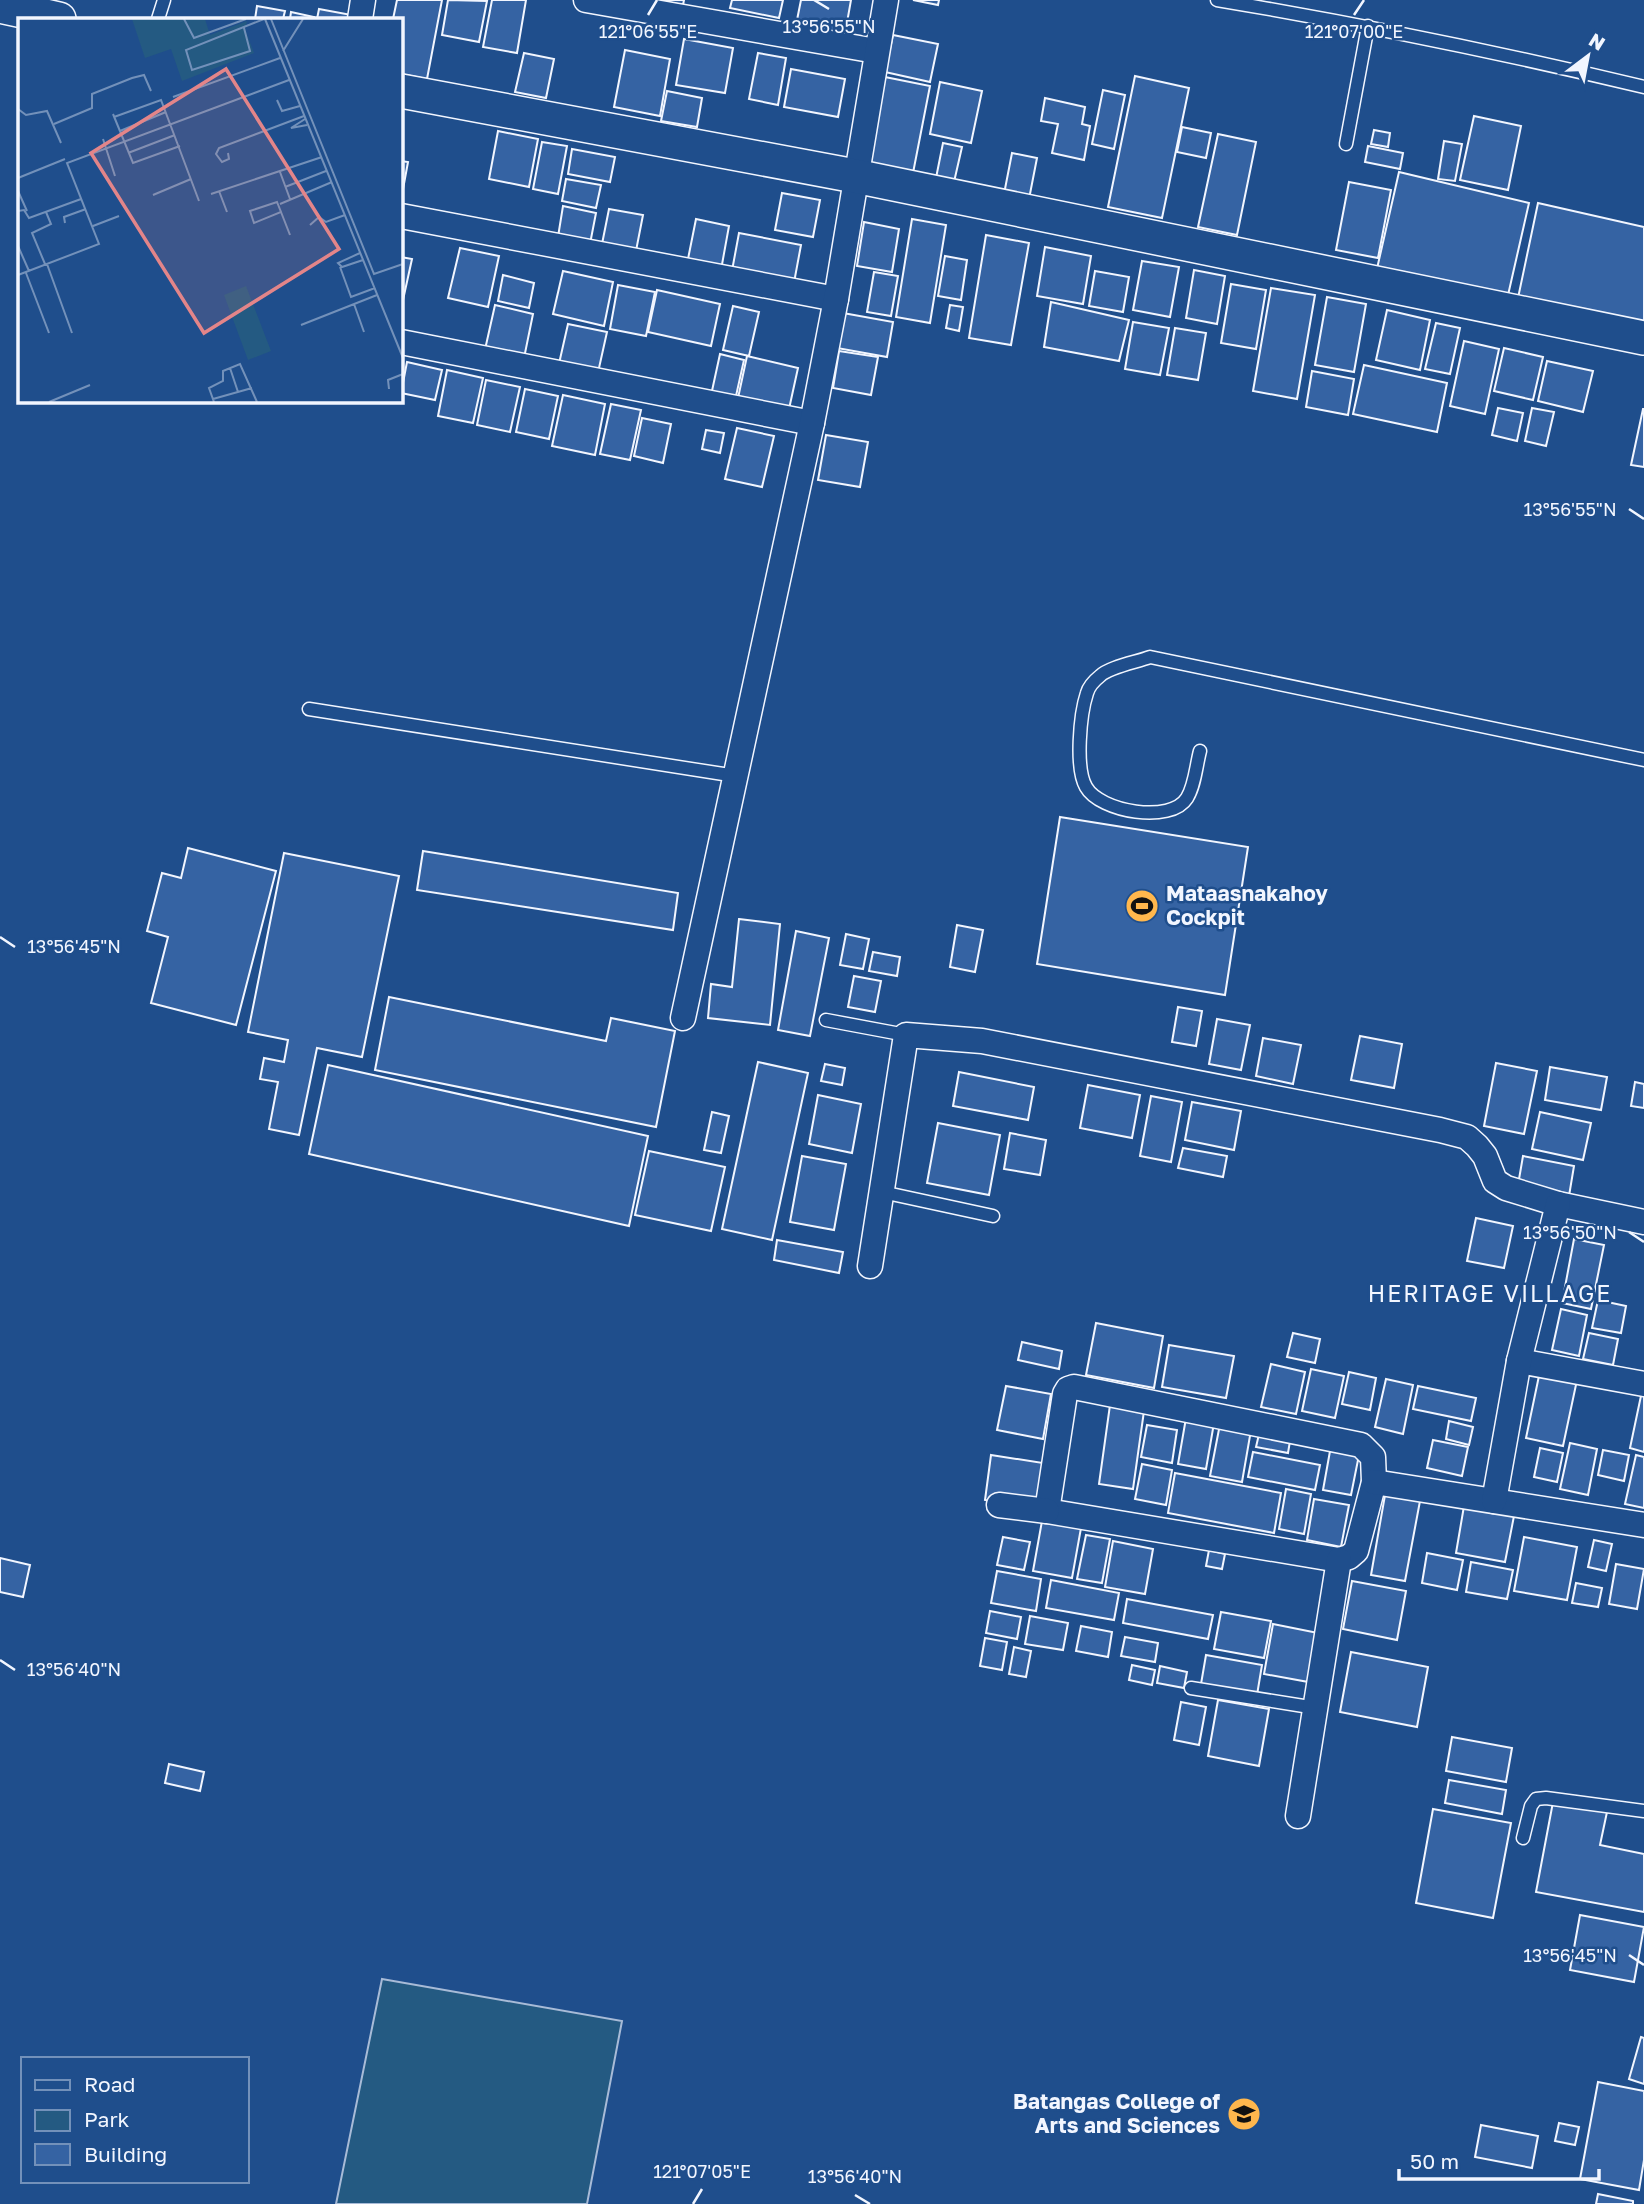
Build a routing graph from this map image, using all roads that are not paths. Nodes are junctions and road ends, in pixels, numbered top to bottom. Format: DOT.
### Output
graph roads {
  1 [pos="164,0"];
  2 [pos="363,0"];
  3 [pos="586,0"];
  4 [pos="886,0"];
  5 [pos="1223,1"];
  6 [pos="0,6"];
  7 [pos="54,18"];
  8 [pos="158,18"];
  9 [pos="360,18"];
  10 [pos="1368,26"];
  11 [pos="876,51"];
  12 [pos="1644,87"];
  13 [pos="402,91"];
  14 [pos="1346,144"];
  15 [pos="855,176"];
  16 [pos="402,216"];
  17 [pos="836,299"];
  18 [pos="1644,338"];
  19 [pos="402,342"];
  20 [pos="812,423"];
  21 [pos="309,709"];
  22 [pos="1200,751"];
  23 [pos="1644,760"];
  24 [pos="736,776"];
  25 [pos="683,1018"];
  26 [pos="826,1020"];
  27 [pos="906,1035"];
  28 [pos="882,1192"];
  29 [pos="1558,1204"];
  30 [pos="993,1216"];
  31 [pos="1644,1222"];
  32 [pos="870,1265"];
  33 [pos="1519,1361"];
  34 [pos="1644,1384"];
  35 [pos="1374,1482"];
  36 [pos="1494,1501"];
  37 [pos="999,1505"];
  38 [pos="1047,1511"];
  39 [pos="1644,1525"];
  40 [pos="1339,1560"];
  41 [pos="1191,1688"];
  42 [pos="1316,1708"];
  43 [pos="1644,1811"];
  44 [pos="1298,1816"];
  45 [pos="1523,1838"];
  1 -- 8 [label="lane"];
  2 -- 9 [label="street"];
  3 -- 11 [label="street"];
  4 -- 11 [label="street"];
  5 -- 10 [label="lane"];
  6 -- 7 [label="street"];
  10 -- 12 [label="lane"];
  10 -- 14 [label="lane"];
  11 -- 15 [label="street"];
  13 -- 15 [label="street"];
  15 -- 17 [label="street"];
  15 -- 18 [label="street"];
  16 -- 17 [label="street"];
  17 -- 20 [label="street"];
  19 -- 20 [label="street"];
  20 -- 24 [label="street"];
  21 -- 24 [label="lane"];
  22 -- 23 [label="lane"];
  24 -- 25 [label="street"];
  26 -- 27 [label="lane"];
  27 -- 28 [label="street"];
  27 -- 29 [label="street"];
  28 -- 30 [label="lane"];
  28 -- 32 [label="street"];
  29 -- 31 [label="street"];
  29 -- 33 [label="street"];
  33 -- 34 [label="street"];
  33 -- 36 [label="street"];
  35 -- 36 [label="street"];
  35 -- 38 [label="street"];
  35 -- 40 [label="street"];
  36 -- 39 [label="street"];
  37 -- 38 [label="street"];
  38 -- 40 [label="street"];
  40 -- 42 [label="street"];
  41 -- 42 [label="lane"];
  42 -- 44 [label="street"];
  43 -- 45 [label="lane"];
}
